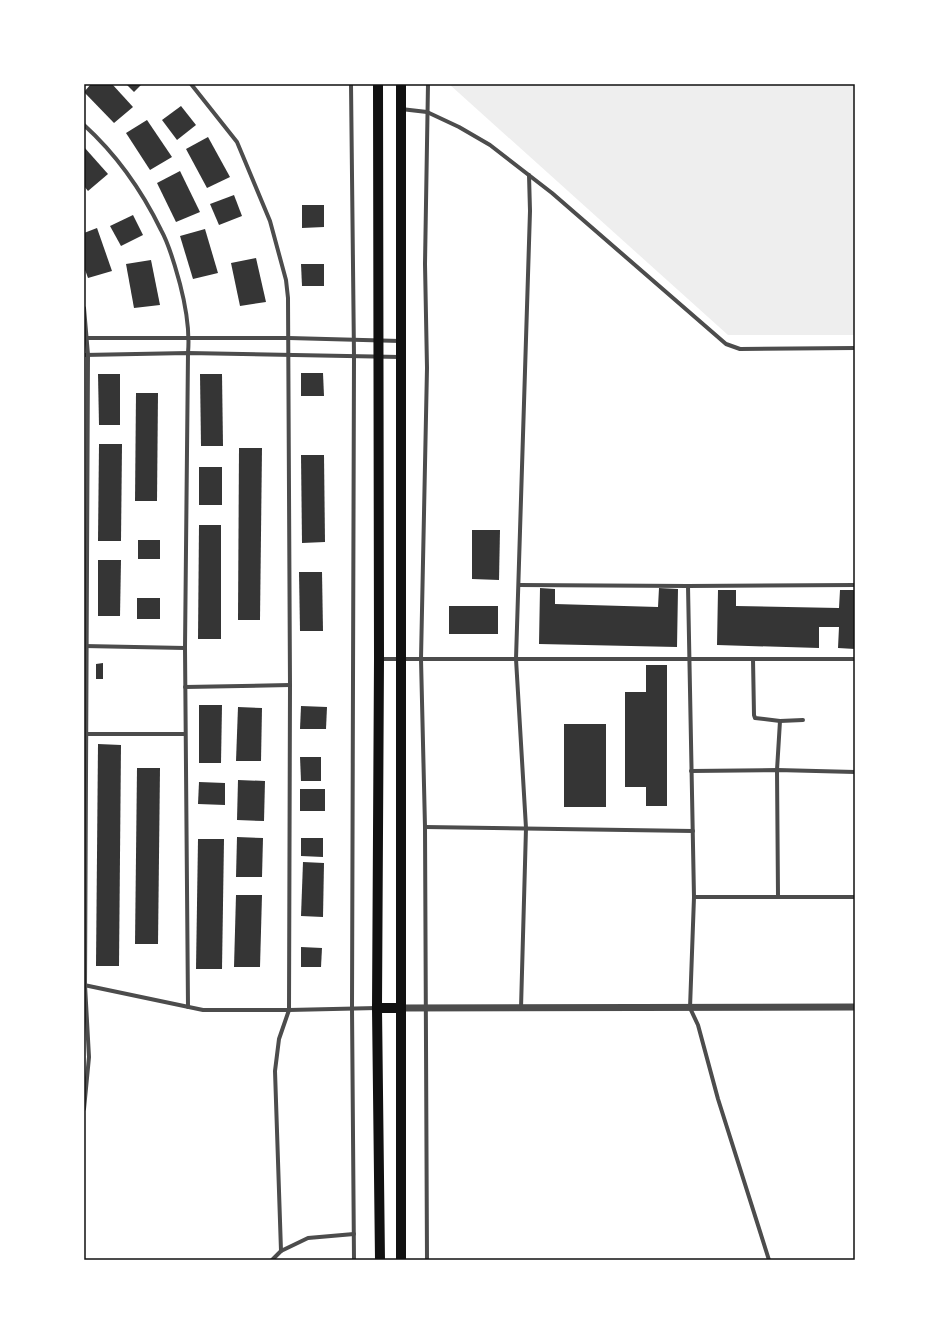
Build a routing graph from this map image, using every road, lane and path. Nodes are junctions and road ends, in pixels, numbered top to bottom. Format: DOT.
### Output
graph roads {
  1 [pos="191,84"];
  2 [pos="352,84"];
  3 [pos="378,84"];
  4 [pos="401,84"];
  5 [pos="428,84"];
  6 [pos="401,109"];
  7 [pos="427,112"];
  8 [pos="84,125"];
  9 [pos="529,175"];
  10 [pos="84,308"];
  11 [pos="86,338"];
  12 [pos="190,338"];
  13 [pos="290,338"];
  14 [pos="353,340"];
  15 [pos="378,341"];
  16 [pos="400,341"];
  17 [pos="855,348"];
  18 [pos="188,353"];
  19 [pos="86,355"];
  20 [pos="289,355"];
  21 [pos="354,356"];
  22 [pos="378,356"];
  23 [pos="400,357"];
  24 [pos="519,585"];
  25 [pos="855,585"];
  26 [pos="688,586"];
  27 [pos="85,646"];
  28 [pos="184,648"];
  29 [pos="379,659"];
  30 [pos="400,659"];
  31 [pos="420,659"];
  32 [pos="516,659"];
  33 [pos="689,659"];
  34 [pos="753,659"];
  35 [pos="855,659"];
  36 [pos="290,685"];
  37 [pos="185,687"];
  38 [pos="803,720"];
  39 [pos="780,721"];
  40 [pos="85,734"];
  41 [pos="185,734"];
  42 [pos="777,770"];
  43 [pos="691,771"];
  44 [pos="855,772"];
  45 [pos="425,827"];
  46 [pos="526,828"];
  47 [pos="693,831"];
  48 [pos="778,896"];
  49 [pos="855,896"];
  50 [pos="694,897"];
  51 [pos="85,985"];
  52 [pos="188,1007"];
  53 [pos="855,1007"];
  54 [pos="352,1008"];
  55 [pos="377,1008"];
  56 [pos="400,1008"];
  57 [pos="427,1008"];
  58 [pos="521,1008"];
  59 [pos="690,1008"];
  60 [pos="289,1010"];
  61 [pos="85,1022"];
  62 [pos="84,1109"];
  63 [pos="354,1234"];
  64 [pos="281,1251"];
  65 [pos="272,1260"];
  66 [pos="354,1260"];
  67 [pos="380,1260"];
  68 [pos="401,1260"];
  69 [pos="427,1260"];
  70 [pos="769,1260"];
  1 -- 13 [label="street"];
  2 -- 14 [label="street"];
  3 -- 15 [label="main road"];
  4 -- 6 [label="main road"];
  5 -- 7 [label="street"];
  6 -- 7 [label="street"];
  6 -- 16 [label="main road"];
  7 -- 9 [label="street"];
  7 -- 31 [label="street"];
  8 -- 12 [label="street"];
  9 -- 17 [label="street"];
  9 -- 24 [label="street"];
  10 -- 11 [label="street"];
  11 -- 12 [label="street"];
  11 -- 19 [label="street"];
  12 -- 13 [label="street"];
  12 -- 18 [label="street"];
  13 -- 14 [label="street"];
  13 -- 20 [label="street"];
  14 -- 15 [label="street"];
  14 -- 21 [label="street"];
  15 -- 16 [label="street"];
  15 -- 22 [label="main road"];
  16 -- 23 [label="main road"];
  18 -- 19 [label="street"];
  18 -- 20 [label="street"];
  18 -- 28 [label="street"];
  19 -- 27 [label="street"];
  20 -- 21 [label="street"];
  20 -- 36 [label="street"];
  21 -- 22 [label="street"];
  21 -- 54 [label="street"];
  22 -- 23 [label="street"];
  22 -- 29 [label="main road"];
  23 -- 30 [label="main road"];
  24 -- 26 [label="street"];
  24 -- 32 [label="street"];
  25 -- 26 [label="street"];
  26 -- 33 [label="street"];
  27 -- 28 [label="street"];
  27 -- 40 [label="street"];
  28 -- 37 [label="street"];
  29 -- 30 [label="street"];
  29 -- 55 [label="main road"];
  30 -- 31 [label="street"];
  30 -- 56 [label="main road"];
  31 -- 32 [label="street"];
  31 -- 45 [label="street"];
  32 -- 33 [label="street"];
  32 -- 46 [label="street"];
  33 -- 34 [label="street"];
  33 -- 43 [label="street"];
  34 -- 35 [label="street"];
  34 -- 39 [label="street"];
  36 -- 37 [label="street"];
  36 -- 60 [label="street"];
  37 -- 41 [label="street"];
  38 -- 39 [label="street"];
  39 -- 42 [label="street"];
  40 -- 41 [label="street"];
  40 -- 51 [label="street"];
  41 -- 52 [label="street"];
  42 -- 43 [label="street"];
  42 -- 44 [label="street"];
  42 -- 48 [label="street"];
  43 -- 47 [label="street"];
  45 -- 46 [label="street"];
  45 -- 57 [label="street"];
  46 -- 47 [label="street"];
  46 -- 58 [label="street"];
  47 -- 50 [label="street"];
  48 -- 49 [label="street"];
  48 -- 50 [label="street"];
  50 -- 59 [label="street"];
  51 -- 52 [label="street"];
  51 -- 61 [label="street"];
  52 -- 60 [label="street"];
  53 -- 59 [label="street"];
  54 -- 55 [label="street"];
  54 -- 60 [label="street"];
  54 -- 63 [label="street"];
  55 -- 56 [label="main road"];
  55 -- 67 [label="main road"];
  56 -- 57 [label="street"];
  56 -- 68 [label="main road"];
  57 -- 58 [label="street"];
  57 -- 69 [label="street"];
  58 -- 59 [label="street"];
  59 -- 70 [label="street"];
  60 -- 64 [label="street"];
  61 -- 62 [label="street"];
  63 -- 64 [label="street"];
  63 -- 66 [label="street"];
  64 -- 65 [label="street"];
}
